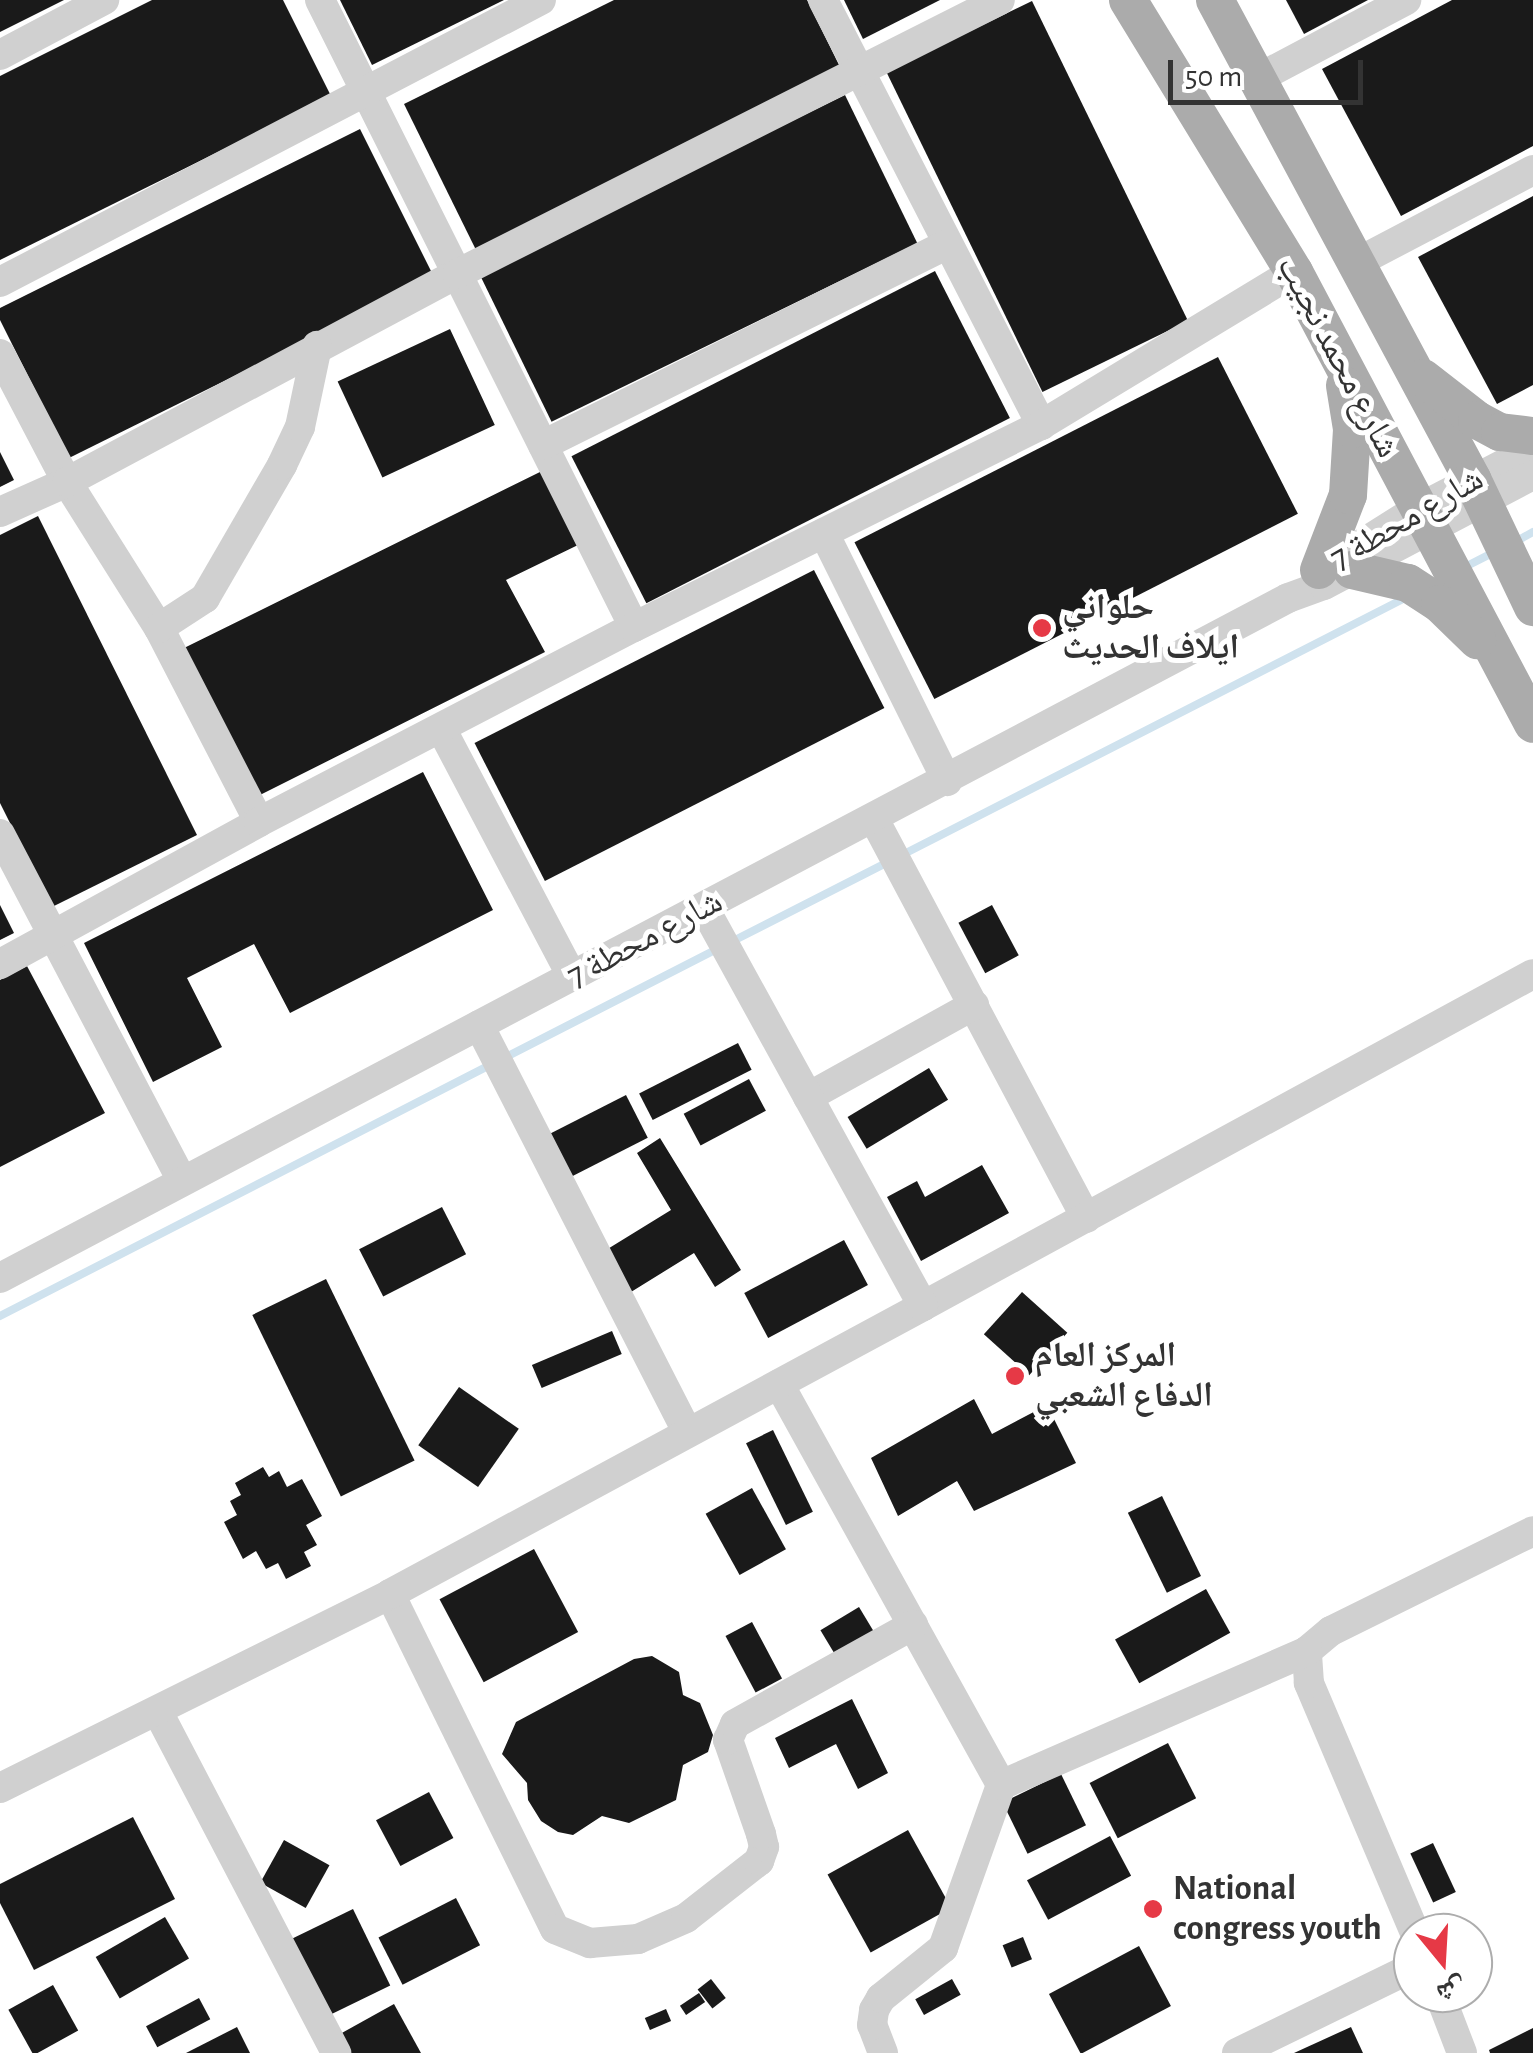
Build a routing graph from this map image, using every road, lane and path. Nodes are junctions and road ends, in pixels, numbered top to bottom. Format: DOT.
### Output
graph roads {
  1 [pos="104,0"];
  2 [pos="320,0"];
  3 [pos="541,0"];
  4 [pos="823,0"];
  5 [pos="1000,0"];
  6 [pos="1128,0"];
  7 [pos="1215,0"];
  8 [pos="1406,0"];
  9 [pos="0,55"];
  10 [pos="860,72"];
  11 [pos="1257,78"];
  12 [pos="364,89"];
  13 [pos="1533,170"];
  14 [pos="948,244"];
  15 [pos="1356,263"];
  16 [pos="1294,272"];
  17 [pos="456,274"];
  18 [pos="0,282"];
  19 [pos="317,346"];
  20 [pos="0,354"];
  21 [pos="1342,364"];
  22 [pos="1412,369"];
  23 [pos="1040,425"];
  24 [pos="1533,436"];
  25 [pos="543,445"];
  26 [pos="1533,449"];
  27 [pos="1533,476"];
  28 [pos="67,482"];
  29 [pos="1478,490"];
  30 [pos="0,512"];
  31 [pos="1425,519"];
  32 [pos="824,532"];
  33 [pos="1533,542"];
  34 [pos="1533,552"];
  35 [pos="1335,570"];
  36 [pos="1533,607"];
  37 [pos="634,627"];
  38 [pos="158,628"];
  39 [pos="1503,665"];
  40 [pos="1533,724"];
  41 [pos="442,730"];
  42 [pos="947,781"];
  43 [pos="874,819"];
  44 [pos="259,822"];
  45 [pos="0,834"];
  46 [pos="704,908"];
  47 [pos="54,936"];
  48 [pos="0,964"];
  49 [pos="1533,974"];
  50 [pos="572,977"];
  51 [pos="974,1005"];
  52 [pos="478,1026"];
  53 [pos="808,1096"];
  54 [pos="182,1181"];
  55 [pos="1086,1218"];
  56 [pos="0,1278"];
  57 [pos="923,1306"];
  58 [pos="779,1384"];
  59 [pos="688,1433"];
  60 [pos="1533,1531"];
  61 [pos="390,1594"];
  62 [pos="913,1625"];
  63 [pos="1307,1651"];
  64 [pos="158,1712"];
  65 [pos="1001,1785"];
  66 [pos="0,1788"];
  67 [pos="1407,1913"];
  68 [pos="1393,1977"];
  69 [pos="1447,2013"];
  70 [pos="336,2053"];
  71 [pos="884,2053"];
  72 [pos="1237,2053"];
  73 [pos="1462,2053"];
  1 -- 9 [label="street"];
  2 -- 12 [label="street"];
  3 -- 12 [label="street"];
  4 -- 10 [label="street"];
  5 -- 10 [label="street"];
  6 -- 16 [label="main road, شارع محمد نجيب"];
  7 -- 11 [label="main road, شارع محمد نجيب"];
  8 -- 11 [label="street"];
  10 -- 14 [label="street"];
  10 -- 17 [label="street"];
  11 -- 15 [label="main road, شارع محمد نجيب"];
  12 -- 17 [label="street"];
  12 -- 18 [label="street"];
  13 -- 15 [label="street"];
  14 -- 23 [label="street"];
  14 -- 25 [label="street"];
  15 -- 22 [label="main road, شارع محمد نجيب"];
  16 -- 21 [label="main road, شارع محمد نجيب"];
  16 -- 23 [label="street"];
  17 -- 19 [label="street"];
  17 -- 25 [label="street"];
  19 -- 28 [label="street"];
  19 -- 38 [label="street"];
  20 -- 28 [label="street"];
  21 -- 31 [label="main road, شارع محمد نجيب"];
  21 -- 35 [label="main road"];
  22 -- 24 [label="main road"];
  22 -- 29 [label="main road, شارع محمد نجيب"];
  23 -- 32 [label="street"];
  25 -- 37 [label="street"];
  26 -- 29 [label="street, شارع محطة 7"];
  27 -- 29 [label="street, شارع محطة 7"];
  28 -- 30 [label="street"];
  28 -- 38 [label="street"];
  29 -- 31 [label="street, شارع محطة 7"];
  29 -- 36 [label="main road, شارع محمد نجيب"];
  31 -- 35 [label="street, شارع محطة 7"];
  31 -- 39 [label="main road, شارع محمد نجيب"];
  32 -- 37 [label="street"];
  32 -- 42 [label="street"];
  33 -- 34 [label="main road"];
  35 -- 39 [label="main road"];
  35 -- 42 [label="street, شارع محطة 7"];
  37 -- 41 [label="street"];
  38 -- 44 [label="street"];
  39 -- 40 [label="main road, شارع محمد نجيب"];
  41 -- 44 [label="street"];
  41 -- 50 [label="street"];
  42 -- 43 [label="street, شارع محطة 7"];
  43 -- 46 [label="street, شارع محطة 7"];
  43 -- 51 [label="street"];
  44 -- 47 [label="street"];
  45 -- 47 [label="street"];
  46 -- 50 [label="street, شارع محطة 7"];
  46 -- 53 [label="street"];
  47 -- 48 [label="street"];
  47 -- 54 [label="street"];
  49 -- 55 [label="street"];
  50 -- 52 [label="street, شارع محطة 7"];
  51 -- 53 [label="street"];
  51 -- 55 [label="street"];
  52 -- 54 [label="street, شارع محطة 7"];
  52 -- 59 [label="street"];
  53 -- 57 [label="street"];
  54 -- 56 [label="street, شارع محطة 7"];
  55 -- 57 [label="street"];
  57 -- 58 [label="street"];
  58 -- 59 [label="street"];
  58 -- 62 [label="street"];
  59 -- 61 [label="street"];
  60 -- 63 [label="street"];
  61 -- 62 [label="street"];
  61 -- 64 [label="street"];
  62 -- 65 [label="street"];
  63 -- 65 [label="street"];
  63 -- 67 [label="street"];
  64 -- 66 [label="street"];
  64 -- 70 [label="street"];
  65 -- 71 [label="street"];
  68 -- 72 [label="street"];
  69 -- 73 [label="street"];
}
